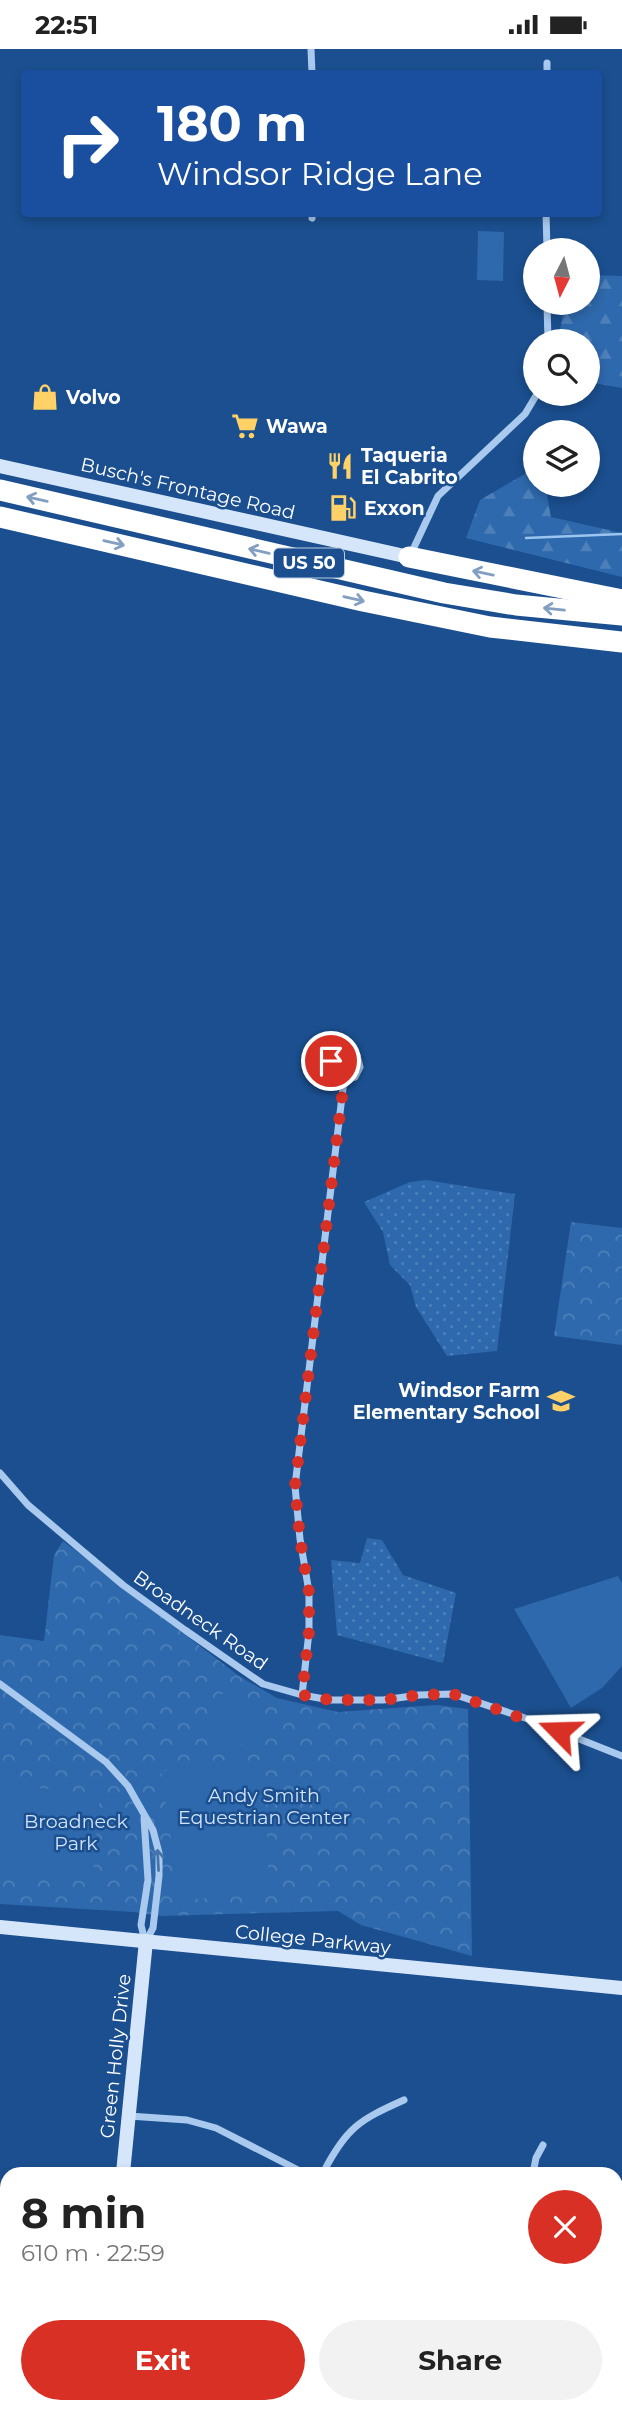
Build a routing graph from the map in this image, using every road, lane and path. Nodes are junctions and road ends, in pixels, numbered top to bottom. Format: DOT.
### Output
graph roads {
  1 [pos="312,49"];
  2 [pos="547,63"];
  3 [pos="312,70"];
  4 [pos="547,70"];
  5 [pos="546,217"];
  6 [pos="547,238"];
  7 [pos="530,406"];
  8 [pos="0,466"];
  9 [pos="0,490"];
  10 [pos="0,517"];
  11 [pos="410,557"];
  12 [pos="622,600"];
  13 [pos="622,615"];
  14 [pos="622,642"];
  15 [pos="344,1080"];
  16 [pos="0,1473"];
  17 [pos="0,1684"];
  18 [pos="302,1695"];
  19 [pos="622,1756"];
  20 [pos="144,1817"];
  21 [pos="0,1927"];
  22 [pos="146,1941"];
  23 [pos="622,1988"];
  24 [pos="404,2100"];
  25 [pos="128,2116"];
  26 [pos="543,2145"];
  27 [pos="124,2167"];
  28 [pos="293,2167"];
  29 [pos="326,2167"];
  30 [pos="534,2167"];
  1 -- 3 [label="street"];
  2 -- 4 [label="street"];
  5 -- 6 [label="street"];
  7 -- 11 [label="street"];
  8 -- 11 [label="main road, Busch's Frontage Road"];
  13 -- 9 [label="highway, US 50, one-way"];
  10 -- 14 [label="highway, US 50, one-way"];
  12 -- 11 [label="highway, one-way"];
  15 -- 15 [label="street"];
  15 -- 18 [label="street"];
  16 -- 18 [label="street, Broadneck Road"];
  17 -- 20 [label="street"];
  18 -- 19 [label="street, Broadneck Road"];
  20 -- 22 [label="street"];
  22 -- 20 [label="street, one-way"];
  21 -- 22 [label="main road, College Parkway"];
  22 -- 23 [label="main road, College Parkway"];
  22 -- 25 [label="main road, Green Holly Drive"];
  24 -- 29 [label="street"];
  25 -- 27 [label="main road, Green Holly Drive"];
  25 -- 28 [label="street"];
  26 -- 30 [label="street"];
}
